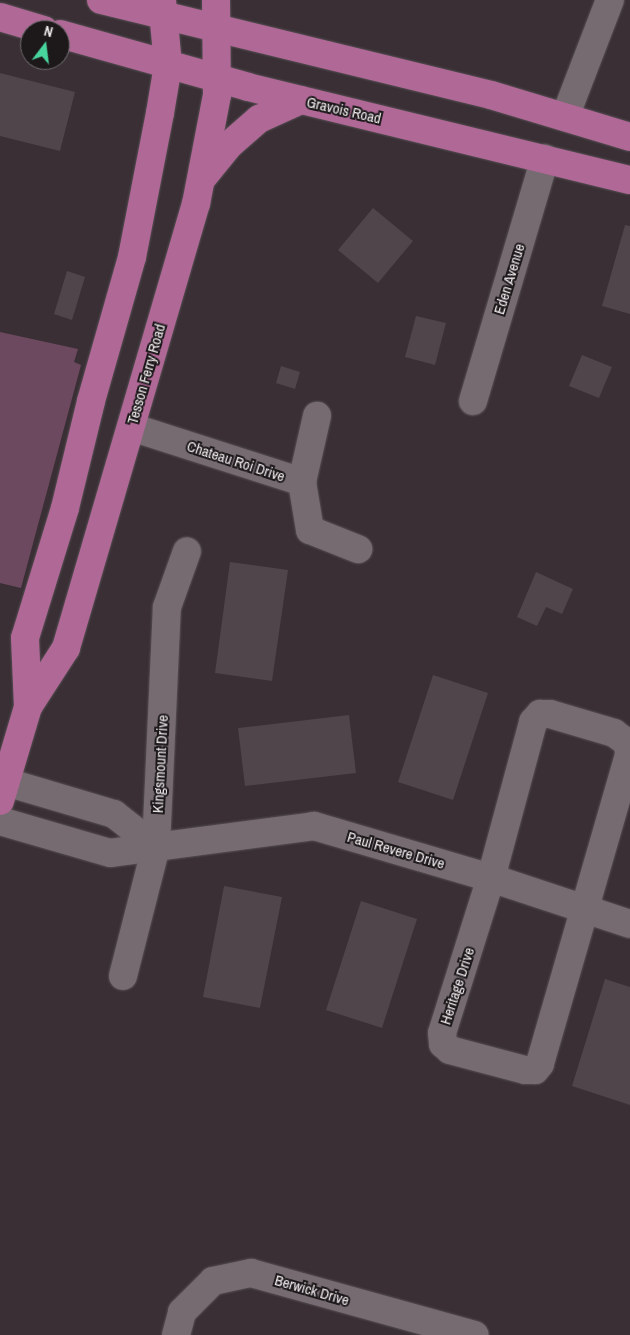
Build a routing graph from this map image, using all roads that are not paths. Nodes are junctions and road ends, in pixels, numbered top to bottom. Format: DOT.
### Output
graph roads {
  1 [pos="101,0"];
  2 [pos="216,0"];
  3 [pos="610,0"];
  4 [pos="164,7"];
  5 [pos="0,17"];
  6 [pos="20,23"];
  7 [pos="217,27"];
  8 [pos="70,37"];
  9 [pos="168,66"];
  10 [pos="217,79"];
  11 [pos="301,100"];
  12 [pos="565,117"];
  13 [pos="630,137"];
  14 [pos="545,158"];
  15 [pos="202,179"];
  16 [pos="630,180"];
  17 [pos="473,401"];
  18 [pos="316,416"];
  19 [pos="131,428"];
  20 [pos="302,482"];
  21 [pos="358,549"];
  22 [pos="187,551"];
  23 [pos="28,706"];
  24 [pos="3,791"];
  25 [pos="0,821"];
  26 [pos="156,847"];
  27 [pos="491,878"];
  28 [pos="582,910"];
  29 [pos="630,924"];
  30 [pos="123,976"];
  31 [pos="176,1335"];
  32 [pos="475,1335"];
  1 -- 4 [label="main road"];
  2 -- 7 [label="main road, Tesson Ferry Road"];
  3 -- 12 [label="street"];
  4 -- 7 [label="main road"];
  4 -- 9 [label="main road, Tesson Ferry Road"];
  5 -- 6 [label="main road"];
  7 -- 10 [label="main road, Tesson Ferry Road"];
  7 -- 12 [label="main road"];
  8 -- 9 [label="main road, Gravois Road"];
  9 -- 10 [label="main road, Gravois Road"];
  9 -- 23 [label="main road, Tesson Ferry Road"];
  10 -- 11 [label="main road, Gravois Road"];
  10 -- 15 [label="main road, Tesson Ferry Road"];
  11 -- 14 [label="main road, Gravois Road"];
  11 -- 15 [label="main road"];
  12 -- 13 [label="main road"];
  14 -- 16 [label="main road, Gravois Road"];
  14 -- 17 [label="street, Eden Avenue"];
  15 -- 19 [label="main road, Tesson Ferry Road"];
  18 -- 20 [label="street"];
  19 -- 20 [label="street, Chateau Roi Drive"];
  19 -- 23 [label="main road, Tesson Ferry Road"];
  20 -- 21 [label="street, Chateau Roi Drive"];
  22 -- 26 [label="street, Kingsmount Drive"];
  23 -- 24 [label="main road, Tesson Ferry Road"];
  24 -- 26 [label="street"];
  25 -- 26 [label="street, Paul Revere Drive"];
  26 -- 27 [label="street, Paul Revere Drive"];
  26 -- 30 [label="street, Kingsmount Drive"];
  27 -- 28 [label="street, Paul Revere Drive"];
  27 -- 28 [label="street, Heritage Drive"];
  27 -- 28 [label="street, Heritage Drive"];
  28 -- 29 [label="street, Paul Revere Drive"];
  31 -- 32 [label="street, Berwick Drive"];
}
